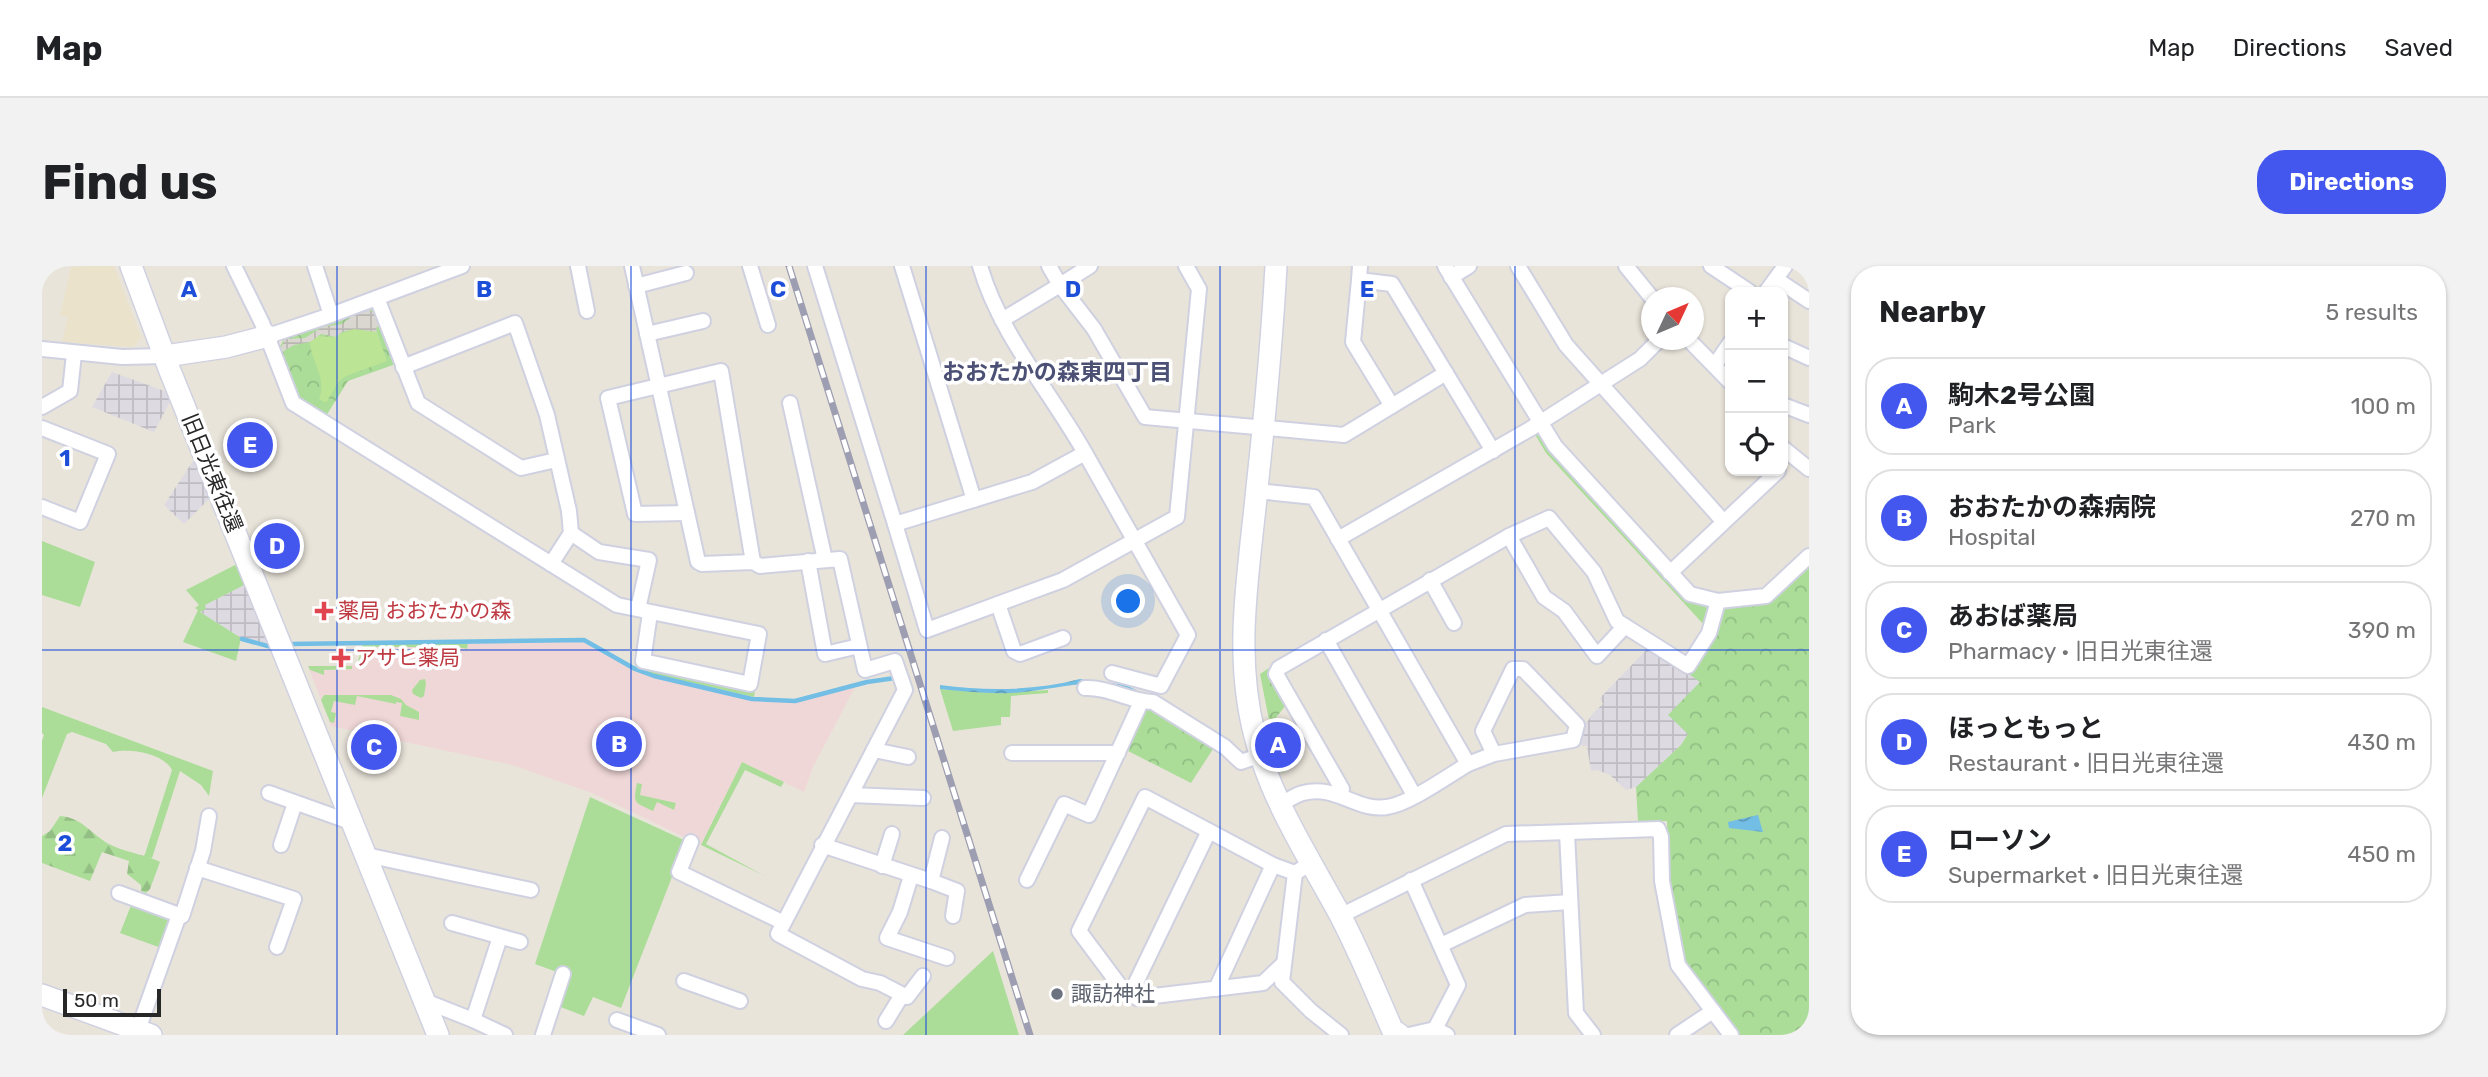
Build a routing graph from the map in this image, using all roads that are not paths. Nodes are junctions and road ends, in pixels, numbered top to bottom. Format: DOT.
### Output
graph roads {
  1 [pos="131,266"];
  2 [pos="234,266"];
  3 [pos="316,266"];
  4 [pos="462,266"];
  5 [pos="579,266"];
  6 [pos="632,266"];
  7 [pos="750,266"];
  8 [pos="815,266"];
  9 [pos="902,266"];
  10 [pos="980,266"];
  11 [pos="1049,266"];
  12 [pos="1090,266"];
  13 [pos="1186,266"];
  14 [pos="1276,266"];
  15 [pos="1469,266"];
  16 [pos="1518,266"];
  17 [pos="1626,266"];
  18 [pos="1711,266"];
  19 [pos="1784,266"];
  20 [pos="1448,271"];
  21 [pos="686,273"];
  22 [pos="1359,273"];
  23 [pos="1776,279"];
  24 [pos="636,285"];
  25 [pos="1060,285"];
  26 [pos="1643,287"];
  27 [pos="1742,287"];
  28 [pos="1770,287"];
  29 [pos="377,298"];
  30 [pos="1809,301"];
  31 [pos="587,311"];
  32 [pos="331,315"];
  33 [pos="1002,320"];
  34 [pos="703,321"];
  35 [pos="768,325"];
  36 [pos="647,334"];
  37 [pos="268,335"];
  38 [pos="1788,348"];
  39 [pos="42,349"];
  40 [pos="1649,350"];
  41 [pos="1699,350"];
  42 [pos="1725,350"];
  43 [pos="75,354"];
  44 [pos="165,356"];
  45 [pos="1809,358"];
  46 [pos="1715,365"];
  47 [pos="403,367"];
  48 [pos="1446,373"];
  49 [pos="1725,376"];
  50 [pos="1601,383"];
  51 [pos="657,386"];
  52 [pos="790,403"];
  53 [pos="1392,406"];
  54 [pos="42,407"];
  55 [pos="1788,407"];
  56 [pos="1809,415"];
  57 [pos="1187,420"];
  58 [pos="1540,422"];
  59 [pos="42,428"];
  60 [pos="1264,428"];
  61 [pos="1493,451"];
  62 [pos="1085,453"];
  63 [pos="1788,458"];
  64 [pos="556,460"];
  65 [pos="1809,469"];
  66 [pos="1772,476"];
  67 [pos="1257,491"];
  68 [pos="974,500"];
  69 [pos="42,507"];
  70 [pos="687,513"];
  71 [pos="1723,521"];
  72 [pos="895,524"];
  73 [pos="571,533"];
  74 [pos="1509,536"];
  75 [pos="1338,539"];
  76 [pos="1135,542"];
  77 [pos="1809,556"];
  78 [pos="825,560"];
  79 [pos="808,561"];
  80 [pos="753,562"];
  81 [pos="551,564"];
  82 [pos="1670,573"];
  83 [pos="1430,580"];
  84 [pos="1718,601"];
  85 [pos="998,604"];
  86 [pos="1378,610"];
  87 [pos="644,611"];
  88 [pos="1454,624"];
  89 [pos="1625,626"];
  90 [pos="1063,638"];
  91 [pos="1326,640"];
  92 [pos="859,646"];
  93 [pos="1112,673"];
  94 [pos="1161,686"];
  95 [pos="1085,688"];
  96 [pos="1147,702"];
  97 [pos="874,751"];
  98 [pos="1118,752"];
  99 [pos="1012,753"];
  100 [pos="1494,754"];
  101 [pos="1261,755"];
  102 [pos="908,757"];
  103 [pos="1468,764"];
  104 [pos="269,793"];
  105 [pos="851,795"];
  106 [pos="1340,795"];
  107 [pos="1414,795"];
  108 [pos="923,798"];
  109 [pos="295,803"];
  110 [pos="1279,805"];
  111 [pos="209,816"];
  112 [pos="353,823"];
  113 [pos="1209,831"];
  114 [pos="1567,833"];
  115 [pos="892,834"];
  116 [pos="943,838"];
  117 [pos="691,842"];
  118 [pos="281,845"];
  119 [pos="822,845"];
  120 [pos="366,855"];
  121 [pos="1273,865"];
  122 [pos="881,866"];
  123 [pos="197,868"];
  124 [pos="1303,868"];
  125 [pos="911,876"];
  126 [pos="1027,880"];
  127 [pos="1411,880"];
  128 [pos="931,881"];
  129 [pos="531,890"];
  130 [pos="119,893"];
  131 [pos="1570,902"];
  132 [pos="179,915"];
  133 [pos="953,916"];
  134 [pos="1340,916"];
  135 [pos="782,922"];
  136 [pos="452,923"];
  137 [pos="500,937"];
  138 [pos="520,942"];
  139 [pos="1441,945"];
  140 [pos="277,947"];
  141 [pos="947,958"];
  142 [pos="1284,963"];
  143 [pos="564,974"];
  144 [pos="923,976"];
  145 [pos="684,981"];
  146 [pos="1216,989"];
  147 [pos="42,995"];
  148 [pos="902,995"];
  149 [pos="1130,995"];
  150 [pos="425,1001"];
  151 [pos="740,1001"];
  152 [pos="1713,1011"];
  153 [pos="473,1020"];
  154 [pos="617,1020"];
  155 [pos="886,1021"];
  156 [pos="1441,1032"];
  157 [pos="144,1033"];
  158 [pos="438,1035"];
  159 [pos="505,1035"];
  160 [pos="543,1035"];
  161 [pos="658,1035"];
  162 [pos="1341,1035"];
  163 [pos="1400,1035"];
  164 [pos="1409,1035"];
  165 [pos="1593,1035"];
  166 [pos="1676,1035"];
  167 [pos="1731,1035"];
  1 -- 44 [label="street, 旧日光東往還"];
  2 -- 37 [label="street"];
  3 -- 32 [label="street"];
  4 -- 29 [label="street"];
  5 -- 31 [label="street"];
  6 -- 24 [label="street"];
  7 -- 35 [label="street"];
  8 -- 72 [label="street"];
  9 -- 68 [label="street"];
  10 -- 33 [label="street"];
  11 -- 25 [label="street"];
  12 -- 25 [label="street"];
  13 -- 57 [label="street"];
  14 -- 60 [label="street"];
  15 -- 20 [label="street"];
  16 -- 50 [label="street"];
  17 -- 26 [label="street"];
  18 -- 27 [label="street"];
  19 -- 23 [label="street"];
  20 -- 58 [label="street"];
  21 -- 24 [label="street"];
  22 -- 48 [label="street"];
  22 -- 53 [label="street"];
  23 -- 28 [label="street"];
  23 -- 30 [label="street"];
  24 -- 36 [label="street"];
  25 -- 33 [label="street"];
  25 -- 57 [label="street"];
  29 -- 32 [label="street"];
  29 -- 47 [label="street"];
  32 -- 37 [label="street"];
  33 -- 62 [label="street"];
  34 -- 36 [label="street"];
  36 -- 51 [label="street"];
  37 -- 44 [label="street"];
  37 -- 81 [label="street"];
  38 -- 45 [label="street"];
  39 -- 43 [label="street"];
  40 -- 50 [label="street"];
  41 -- 46 [label="street"];
  42 -- 46 [label="street"];
  43 -- 44 [label="street"];
  43 -- 54 [label="street"];
  44 -- 112 [label="street, 旧日光東往還"];
  46 -- 49 [label="street"];
  47 -- 64 [label="street"];
  47 -- 64 [label="street"];
  48 -- 53 [label="street"];
  48 -- 61 [label="street"];
  50 -- 58 [label="street"];
  50 -- 71 [label="street"];
  51 -- 70 [label="street"];
  51 -- 70 [label="street"];
  51 -- 80 [label="street"];
  52 -- 78 [label="street"];
  53 -- 60 [label="street"];
  55 -- 56 [label="street"];
  57 -- 60 [label="street"];
  57 -- 76 [label="street"];
  58 -- 61 [label="street"];
  58 -- 82 [label="street"];
  59 -- 69 [label="street"];
  60 -- 67 [label="street"];
  61 -- 75 [label="street"];
  62 -- 68 [label="street"];
  62 -- 76 [label="street"];
  63 -- 65 [label="street"];
  64 -- 73 [label="street"];
  66 -- 71 [label="street"];
  67 -- 75 [label="street"];
  67 -- 101 [label="street"];
  68 -- 72 [label="street"];
  70 -- 80 [label="street"];
  71 -- 82 [label="street"];
  72 -- 85 [label="street"];
  73 -- 81 [label="street"];
  73 -- 87 [label="street"];
  74 -- 83 [label="street"];
  74 -- 89 [label="street"];
  74 -- 89 [label="street"];
  75 -- 86 [label="street"];
  76 -- 85 [label="street"];
  76 -- 94 [label="street"];
  77 -- 84 [label="street"];
  78 -- 79 [label="street"];
  78 -- 92 [label="street"];
  79 -- 80 [label="street"];
  79 -- 92 [label="street"];
  81 -- 87 [label="street"];
  82 -- 84 [label="street"];
  83 -- 86 [label="street"];
  83 -- 88 [label="street"];
  84 -- 89 [label="street"];
  85 -- 90 [label="street"];
  86 -- 91 [label="street"];
  86 -- 103 [label="street"];
  87 -- 87 [label="street"];
  91 -- 106 [label="street"];
  91 -- 107 [label="street"];
  92 -- 97 [label="street"];
  93 -- 94 [label="street"];
  94 -- 96 [label="street"];
  95 -- 96 [label="street"];
  96 -- 98 [label="street"];
  96 -- 101 [label="street"];
  97 -- 102 [label="street"];
  97 -- 105 [label="street"];
  98 -- 99 [label="street"];
  98 -- 126 [label="street"];
  100 -- 100 [label="street"];
  100 -- 103 [label="street"];
  101 -- 110 [label="street"];
  103 -- 107 [label="street"];
  104 -- 109 [label="street"];
  105 -- 108 [label="street"];
  105 -- 119 [label="street"];
  106 -- 107 [label="street"];
  106 -- 110 [label="street"];
  109 -- 112 [label="street"];
  109 -- 118 [label="street"];
  110 -- 124 [label="street"];
  111 -- 123 [label="street"];
  112 -- 120 [label="street, 旧日光東往還"];
  113 -- 121 [label="street"];
  113 -- 149 [label="street"];
  113 -- 149 [label="street"];
  114 -- 127 [label="street"];
  114 -- 131 [label="street"];
  114 -- 152 [label="street"];
  115 -- 122 [label="street"];
  116 -- 128 [label="street"];
  117 -- 135 [label="street"];
  119 -- 122 [label="street"];
  119 -- 135 [label="street"];
  120 -- 129 [label="street"];
  120 -- 150 [label="street, 旧日光東往還"];
  121 -- 124 [label="street"];
  121 -- 146 [label="street"];
  122 -- 125 [label="street"];
  123 -- 132 [label="street"];
  123 -- 140 [label="street"];
  124 -- 134 [label="street"];
  124 -- 142 [label="street"];
  125 -- 128 [label="street"];
  125 -- 141 [label="street"];
  127 -- 134 [label="street"];
  127 -- 139 [label="street"];
  128 -- 133 [label="street"];
  130 -- 132 [label="street"];
  131 -- 139 [label="street"];
  131 -- 165 [label="street"];
  132 -- 157 [label="street"];
  134 -- 163 [label="street"];
  135 -- 148 [label="street"];
  136 -- 137 [label="street"];
  137 -- 138 [label="street"];
  137 -- 153 [label="street"];
  139 -- 156 [label="street"];
  142 -- 146 [label="street"];
  142 -- 162 [label="street"];
  143 -- 160 [label="street"];
  144 -- 148 [label="street"];
  145 -- 151 [label="street"];
  146 -- 149 [label="street"];
  147 -- 157 [label="street"];
  148 -- 155 [label="street"];
  150 -- 153 [label="street"];
  150 -- 158 [label="street, 旧日光東往還"];
  152 -- 166 [label="street"];
  152 -- 167 [label="street"];
  153 -- 159 [label="street"];
  154 -- 161 [label="street"];
  156 -- 164 [label="street"];
}
